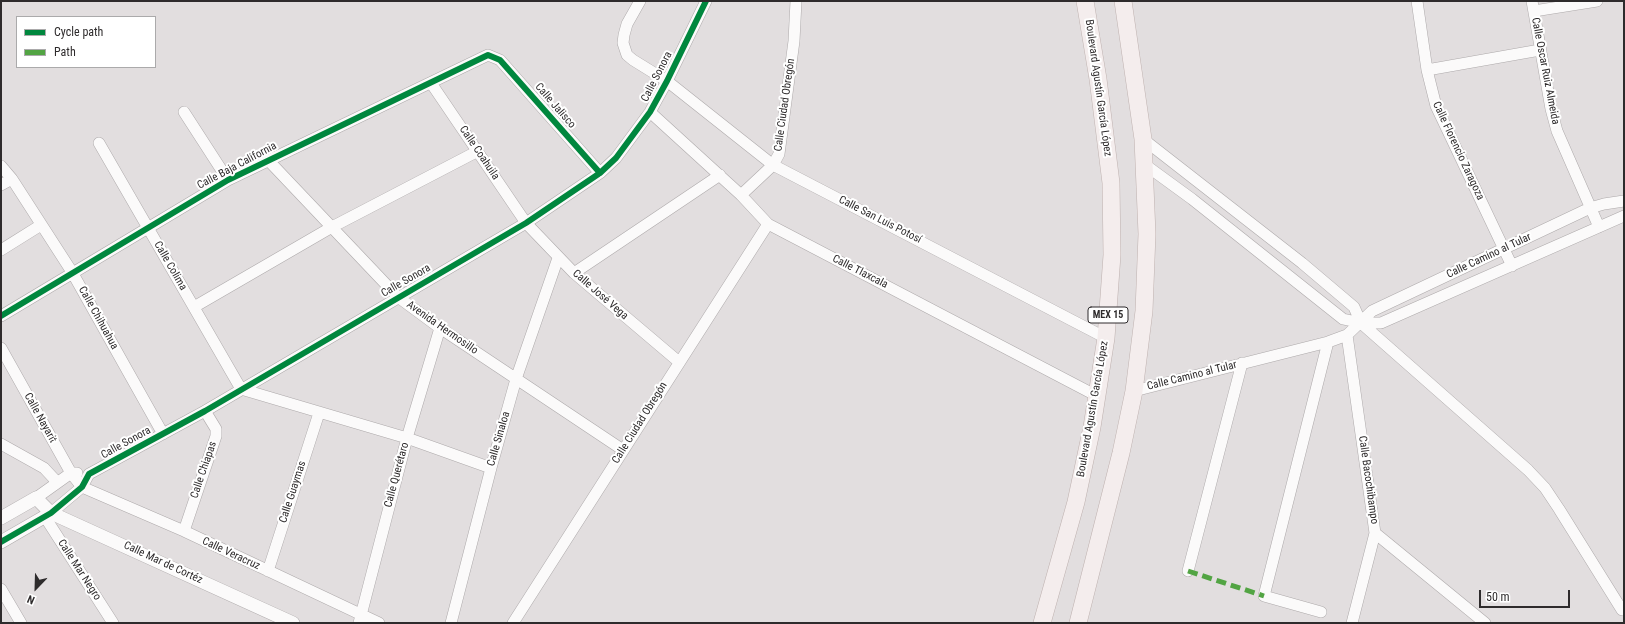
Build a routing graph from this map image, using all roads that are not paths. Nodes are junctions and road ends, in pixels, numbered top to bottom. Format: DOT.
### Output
graph roads {
  1 [pos="640,1"];
  2 [pos="706,1"];
  3 [pos="796,1"];
  4 [pos="1085,1"];
  5 [pos="1123,1"];
  6 [pos="1417,1"];
  7 [pos="1597,1"];
  8 [pos="1533,6"];
  9 [pos="1540,50"];
  10 [pos="493,55"];
  11 [pos="1427,70"];
  12 [pos="667,81"];
  13 [pos="431,83"];
  14 [pos="184,112"];
  15 [pos="650,112"];
  16 [pos="1143,139"];
  17 [pos="99,143"];
  18 [pos="478,152"];
  19 [pos="268,160"];
  20 [pos="1144,164"];
  21 [pos="773,165"];
  22 [pos="1,166"];
  23 [pos="600,173"];
  24 [pos="720,175"];
  25 [pos="12,179"];
  26 [pos="228,180"];
  27 [pos="1,185"];
  28 [pos="741,195"];
  29 [pos="1624,200"];
  30 [pos="1590,208"];
  31 [pos="1624,216"];
  32 [pos="526,223"];
  33 [pos="768,224"];
  34 [pos="41,225"];
  35 [pos="332,227"];
  36 [pos="1599,227"];
  37 [pos="148,229"];
  38 [pos="1278,244"];
  39 [pos="1504,249"];
  40 [pos="1,250"];
  41 [pos="558,258"];
  42 [pos="1267,258"];
  43 [pos="1512,266"];
  44 [pos="72,272"];
  45 [pos="574,273"];
  46 [pos="398,297"];
  47 [pos="194,307"];
  48 [pos="1,316"];
  49 [pos="1361,323"];
  50 [pos="440,328"];
  51 [pos="1347,335"];
  52 [pos="1106,338"];
  53 [pos="1328,342"];
  54 [pos="1,348"];
  55 [pos="679,362"];
  56 [pos="1242,363"];
  57 [pos="516,379"];
  58 [pos="241,389"];
  59 [pos="1134,391"];
  60 [pos="1097,396"];
  61 [pos="205,411"];
  62 [pos="319,413"];
  63 [pos="163,434"];
  64 [pos="406,438"];
  65 [pos="1,444"];
  66 [pos="623,450"];
  67 [pos="491,468"];
  68 [pos="71,472"];
  69 [pos="90,474"];
  70 [pos="57,482"];
  71 [pos="82,487"];
  72 [pos="36,498"];
  73 [pos="48,515"];
  74 [pos="1,518"];
  75 [pos="184,531"];
  76 [pos="1376,533"];
  77 [pos="1,542"];
  78 [pos="268,571"];
  79 [pos="1188,571"];
  80 [pos="1,589"];
  81 [pos="1622,610"];
  82 [pos="1321,612"];
  83 [pos="1470,618"];
  84 [pos="360,619"];
  85 [pos="21,623"];
  86 [pos="113,623"];
  87 [pos="293,623"];
  88 [pos="379,623"];
  89 [pos="451,623"];
  90 [pos="513,623"];
  91 [pos="1042,623"];
  92 [pos="1078,623"];
  93 [pos="1352,623"];
  94 [pos="1485,623"];
  1 -- 12 [label="street, Calle San Luis Potosí"];
  2 -- 12 [label="street, Calle Sonora"];
  3 -- 21 [label="street, Calle Ciudad Obregón"];
  4 -- 52 [label="main road, Boulevard Agustín García López / MEX 15"];
  5 -- 16 [label="main road, MEX 15"];
  6 -- 11 [label="street, Calle Florencio Zaragoza"];
  7 -- 8 [label="street"];
  8 -- 9 [label="street, Calle Oscar Ruiz Almeida"];
  9 -- 11 [label="street"];
  9 -- 30 [label="street, Calle Oscar Ruiz Almeida"];
  10 -- 13 [label="street, Calle Baja California"];
  10 -- 23 [label="street, Calle Jalisco"];
  11 -- 39 [label="street, Calle Florencio Zaragoza"];
  12 -- 15 [label="street, Calle Sonora"];
  12 -- 21 [label="street, Calle San Luis Potosí"];
  13 -- 18 [label="street, Calle Coahuila"];
  13 -- 19 [label="street, Calle Baja California"];
  14 -- 26 [label="street"];
  15 -- 23 [label="street, Calle Sonora"];
  15 -- 24 [label="street, Calle Tlaxcala"];
  16 -- 20 [label="main road, MEX 15"];
  16 -- 38 [label="street"];
  17 -- 37 [label="street, Calle Colima"];
  18 -- 32 [label="street, Calle Coahuila"];
  18 -- 35 [label="street"];
  19 -- 26 [label="street, Calle Baja California"];
  19 -- 35 [label="street, Avenida Hermosillo"];
  20 -- 42 [label="street"];
  20 -- 59 [label="main road, MEX 15"];
  21 -- 28 [label="street, Calle Ciudad Obregón"];
  21 -- 52 [label="street, Calle San Luis Potosí"];
  22 -- 25 [label="street, Calle Chihuahua"];
  23 -- 32 [label="street, Calle Sonora"];
  24 -- 28 [label="street, Calle Tlaxcala"];
  24 -- 45 [label="street"];
  25 -- 27 [label="street"];
  25 -- 34 [label="street, Calle Chihuahua"];
  26 -- 37 [label="street, Calle Baja California"];
  28 -- 33 [label="street, Calle Tlaxcala"];
  29 -- 30 [label="street, Calle Camino al Tular"];
  30 -- 36 [label="street, Calle Oscar Ruiz Almeida"];
  30 -- 39 [label="street, Calle Camino al Tular"];
  31 -- 36 [label="street, Calle Camino al Tular"];
  32 -- 41 [label="street, Calle José Vega"];
  32 -- 46 [label="street, Calle Sonora"];
  33 -- 55 [label="street, Calle Ciudad Obregón"];
  33 -- 60 [label="street, Calle Tlaxcala"];
  34 -- 40 [label="street"];
  34 -- 44 [label="street, Calle Chihuahua"];
  35 -- 46 [label="street, Avenida Hermosillo"];
  35 -- 47 [label="street"];
  36 -- 43 [label="street, Calle Camino al Tular"];
  37 -- 44 [label="street, Calle Baja California"];
  37 -- 47 [label="street, Calle Colima"];
  38 -- 42 [label="street"];
  38 -- 49 [label="street"];
  39 -- 43 [label="street, Calle Florencio Zaragoza"];
  39 -- 49 [label="street, Calle Camino al Tular"];
  41 -- 45 [label="street, Calle José Vega"];
  41 -- 57 [label="street, Calle Sinaloa"];
  42 -- 49 [label="street"];
  43 -- 49 [label="street, Calle Camino al Tular"];
  44 -- 48 [label="street, Calle Baja California"];
  44 -- 63 [label="street, Calle Chihuahua"];
  45 -- 55 [label="street, Calle José Vega"];
  46 -- 50 [label="street, Avenida Hermosillo"];
  46 -- 58 [label="street, Calle Sonora"];
  47 -- 58 [label="street, Calle Colima"];
  49 -- 51 [label="street, Calle Camino al Tular"];
  49 -- 81 [label="street"];
  50 -- 57 [label="street, Avenida Hermosillo"];
  50 -- 64 [label="street, Calle Querétaro"];
  51 -- 53 [label="street, Calle Camino al Tular"];
  51 -- 76 [label="street, Calle Bacochibampo"];
  52 -- 60 [label="main road, Boulevard Agustín García López / MEX 15"];
  53 -- 56 [label="street, Calle Camino al Tular"];
  53 -- 82 [label="street"];
  54 -- 68 [label="street, Calle Nayarit"];
  55 -- 66 [label="street, Calle Ciudad Obregón"];
  56 -- 59 [label="street, Calle Camino al Tular"];
  56 -- 79 [label="street"];
  57 -- 66 [label="street, Avenida Hermosillo"];
  57 -- 67 [label="street, Calle Sinaloa"];
  58 -- 61 [label="street, Calle Sonora"];
  58 -- 62 [label="street"];
  59 -- 92 [label="main road, MEX 15"];
  60 -- 91 [label="main road, Boulevard Agustín García López / MEX 15"];
  61 -- 63 [label="street, Calle Sonora"];
  61 -- 75 [label="street, Calle Chiapas"];
  62 -- 64 [label="street"];
  62 -- 78 [label="street, Calle Guaymas"];
  63 -- 69 [label="street, Calle Sonora"];
  64 -- 67 [label="street"];
  64 -- 84 [label="street, Calle Querétaro"];
  65 -- 70 [label="street"];
  66 -- 90 [label="street, Calle Ciudad Obregón"];
  67 -- 89 [label="street, Calle Sinaloa"];
  68 -- 69 [label="street"];
  68 -- 70 [label="street"];
  68 -- 71 [label="street, Calle Nayarit"];
  69 -- 71 [label="street, Calle Sonora"];
  70 -- 72 [label="street"];
  71 -- 73 [label="street, Calle Sonora"];
  71 -- 75 [label="street, Calle Veracruz"];
  72 -- 73 [label="street, Calle Mar de Cortéz"];
  72 -- 74 [label="street"];
  73 -- 77 [label="street"];
  73 -- 86 [label="street, Calle Mar Negro"];
  73 -- 87 [label="street, Calle Mar de Cortéz"];
  75 -- 78 [label="street, Calle Veracruz"];
  76 -- 83 [label="street"];
  76 -- 93 [label="street, Calle Bacochibampo"];
  78 -- 84 [label="street, Calle Veracruz"];
  80 -- 85 [label="street"];
  83 -- 94 [label="street"];
  84 -- 88 [label="street, Calle Veracruz"];
}
